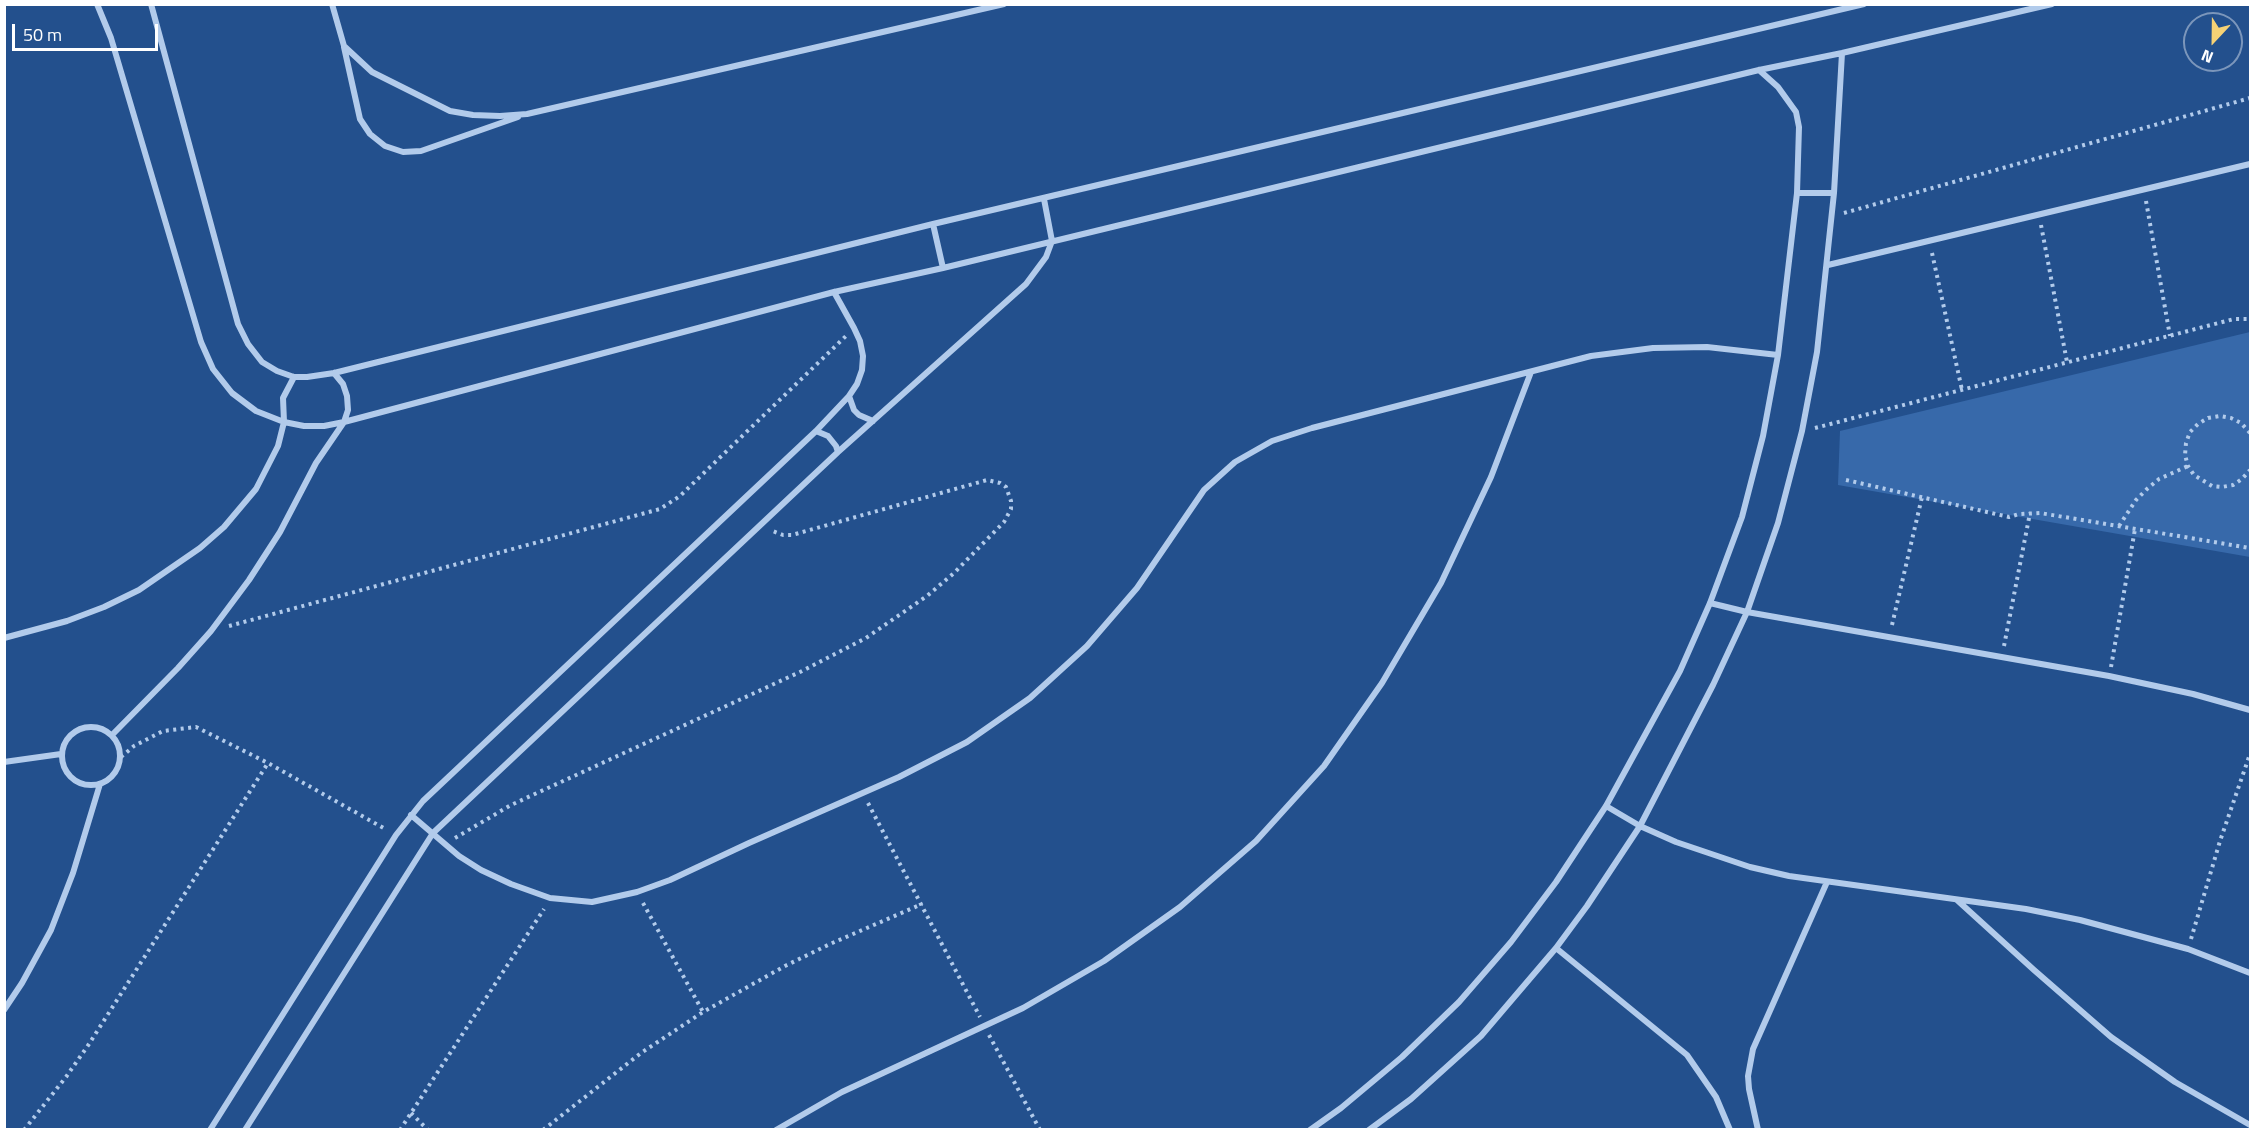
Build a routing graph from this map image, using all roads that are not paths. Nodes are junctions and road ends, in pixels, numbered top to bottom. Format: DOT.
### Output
graph roads {
  1 [pos="97,4"];
  2 [pos="151,4"];
  3 [pos="332,4"];
  4 [pos="1004,4"];
  5 [pos="1864,4"];
  6 [pos="2052,4"];
  7 [pos="344,46"];
  8 [pos="1842,53"];
  9 [pos="1759,70"];
  10 [pos="527,114"];
  11 [pos="2250,164"];
  12 [pos="1797,193"];
  13 [pos="1834,193"];
  14 [pos="1044,199"];
  15 [pos="933,224"];
  16 [pos="1052,241"];
  17 [pos="1828,265"];
  18 [pos="943,268"];
  19 [pos="834,292"];
  20 [pos="1778,355"];
  21 [pos="1531,372"];
  22 [pos="334,373"];
  23 [pos="294,377"];
  24 [pos="849,396"];
  25 [pos="873,421"];
  26 [pos="284,422"];
  27 [pos="344,422"];
  28 [pos="816,431"];
  29 [pos="838,452"];
  30 [pos="1710,603"];
  31 [pos="1747,612"];
  32 [pos="4,638"];
  33 [pos="2250,710"];
  34 [pos="112,735"];
  35 [pos="61,754"];
  36 [pos="4,762"];
  37 [pos="100,784"];
  38 [pos="1606,806"];
  39 [pos="411,815"];
  40 [pos="1640,826"];
  41 [pos="433,833"];
  42 [pos="1827,882"];
  43 [pos="1956,900"];
  44 [pos="1556,948"];
  45 [pos="2250,973"];
  46 [pos="4,1010"];
  47 [pos="2250,1125"];
  48 [pos="210,1130"];
  49 [pos="245,1130"];
  50 [pos="776,1130"];
  51 [pos="1310,1130"];
  52 [pos="1370,1130"];
  53 [pos="1730,1130"];
  54 [pos="1758,1130"];
  1 -- 26 [label="street"];
  2 -- 23 [label="street"];
  3 -- 7 [label="street"];
  4 -- 10 [label="street"];
  5 -- 14 [label="street"];
  6 -- 8 [label="street"];
  7 -- 10 [label="street"];
  7 -- 10 [label="street"];
  8 -- 9 [label="street"];
  8 -- 13 [label="street"];
  9 -- 12 [label="street"];
  9 -- 16 [label="street"];
  11 -- 17 [label="street"];
  12 -- 13 [label="street"];
  12 -- 20 [label="street"];
  13 -- 17 [label="street"];
  14 -- 15 [label="street"];
  14 -- 16 [label="street"];
  15 -- 18 [label="street"];
  15 -- 22 [label="street"];
  16 -- 18 [label="street"];
  16 -- 25 [label="street"];
  17 -- 31 [label="street"];
  18 -- 19 [label="street"];
  19 -- 24 [label="street"];
  19 -- 27 [label="street"];
  20 -- 21 [label="street"];
  20 -- 30 [label="street"];
  21 -- 41 [label="street"];
  21 -- 50 [label="street"];
  22 -- 23 [label="street"];
  22 -- 27 [label="street"];
  23 -- 26 [label="street"];
  24 -- 25 [label="street"];
  24 -- 28 [label="street"];
  25 -- 29 [label="street"];
  26 -- 27 [label="street"];
  26 -- 32 [label="street"];
  27 -- 34 [label="street"];
  28 -- 29 [label="street"];
  28 -- 39 [label="street"];
  29 -- 41 [label="street"];
  30 -- 31 [label="street"];
  30 -- 38 [label="street"];
  31 -- 33 [label="street"];
  31 -- 40 [label="street"];
  34 -- 35 [label="street"];
  34 -- 37 [label="street"];
  35 -- 36 [label="street"];
  35 -- 37 [label="street"];
  37 -- 46 [label="street"];
  38 -- 40 [label="street"];
  38 -- 51 [label="street"];
  39 -- 41 [label="street"];
  39 -- 48 [label="street"];
  40 -- 42 [label="street"];
  40 -- 44 [label="street"];
  41 -- 49 [label="street"];
  42 -- 43 [label="street"];
  42 -- 54 [label="street"];
  43 -- 45 [label="street"];
  43 -- 47 [label="street"];
  44 -- 52 [label="street"];
  44 -- 53 [label="street"];
}
